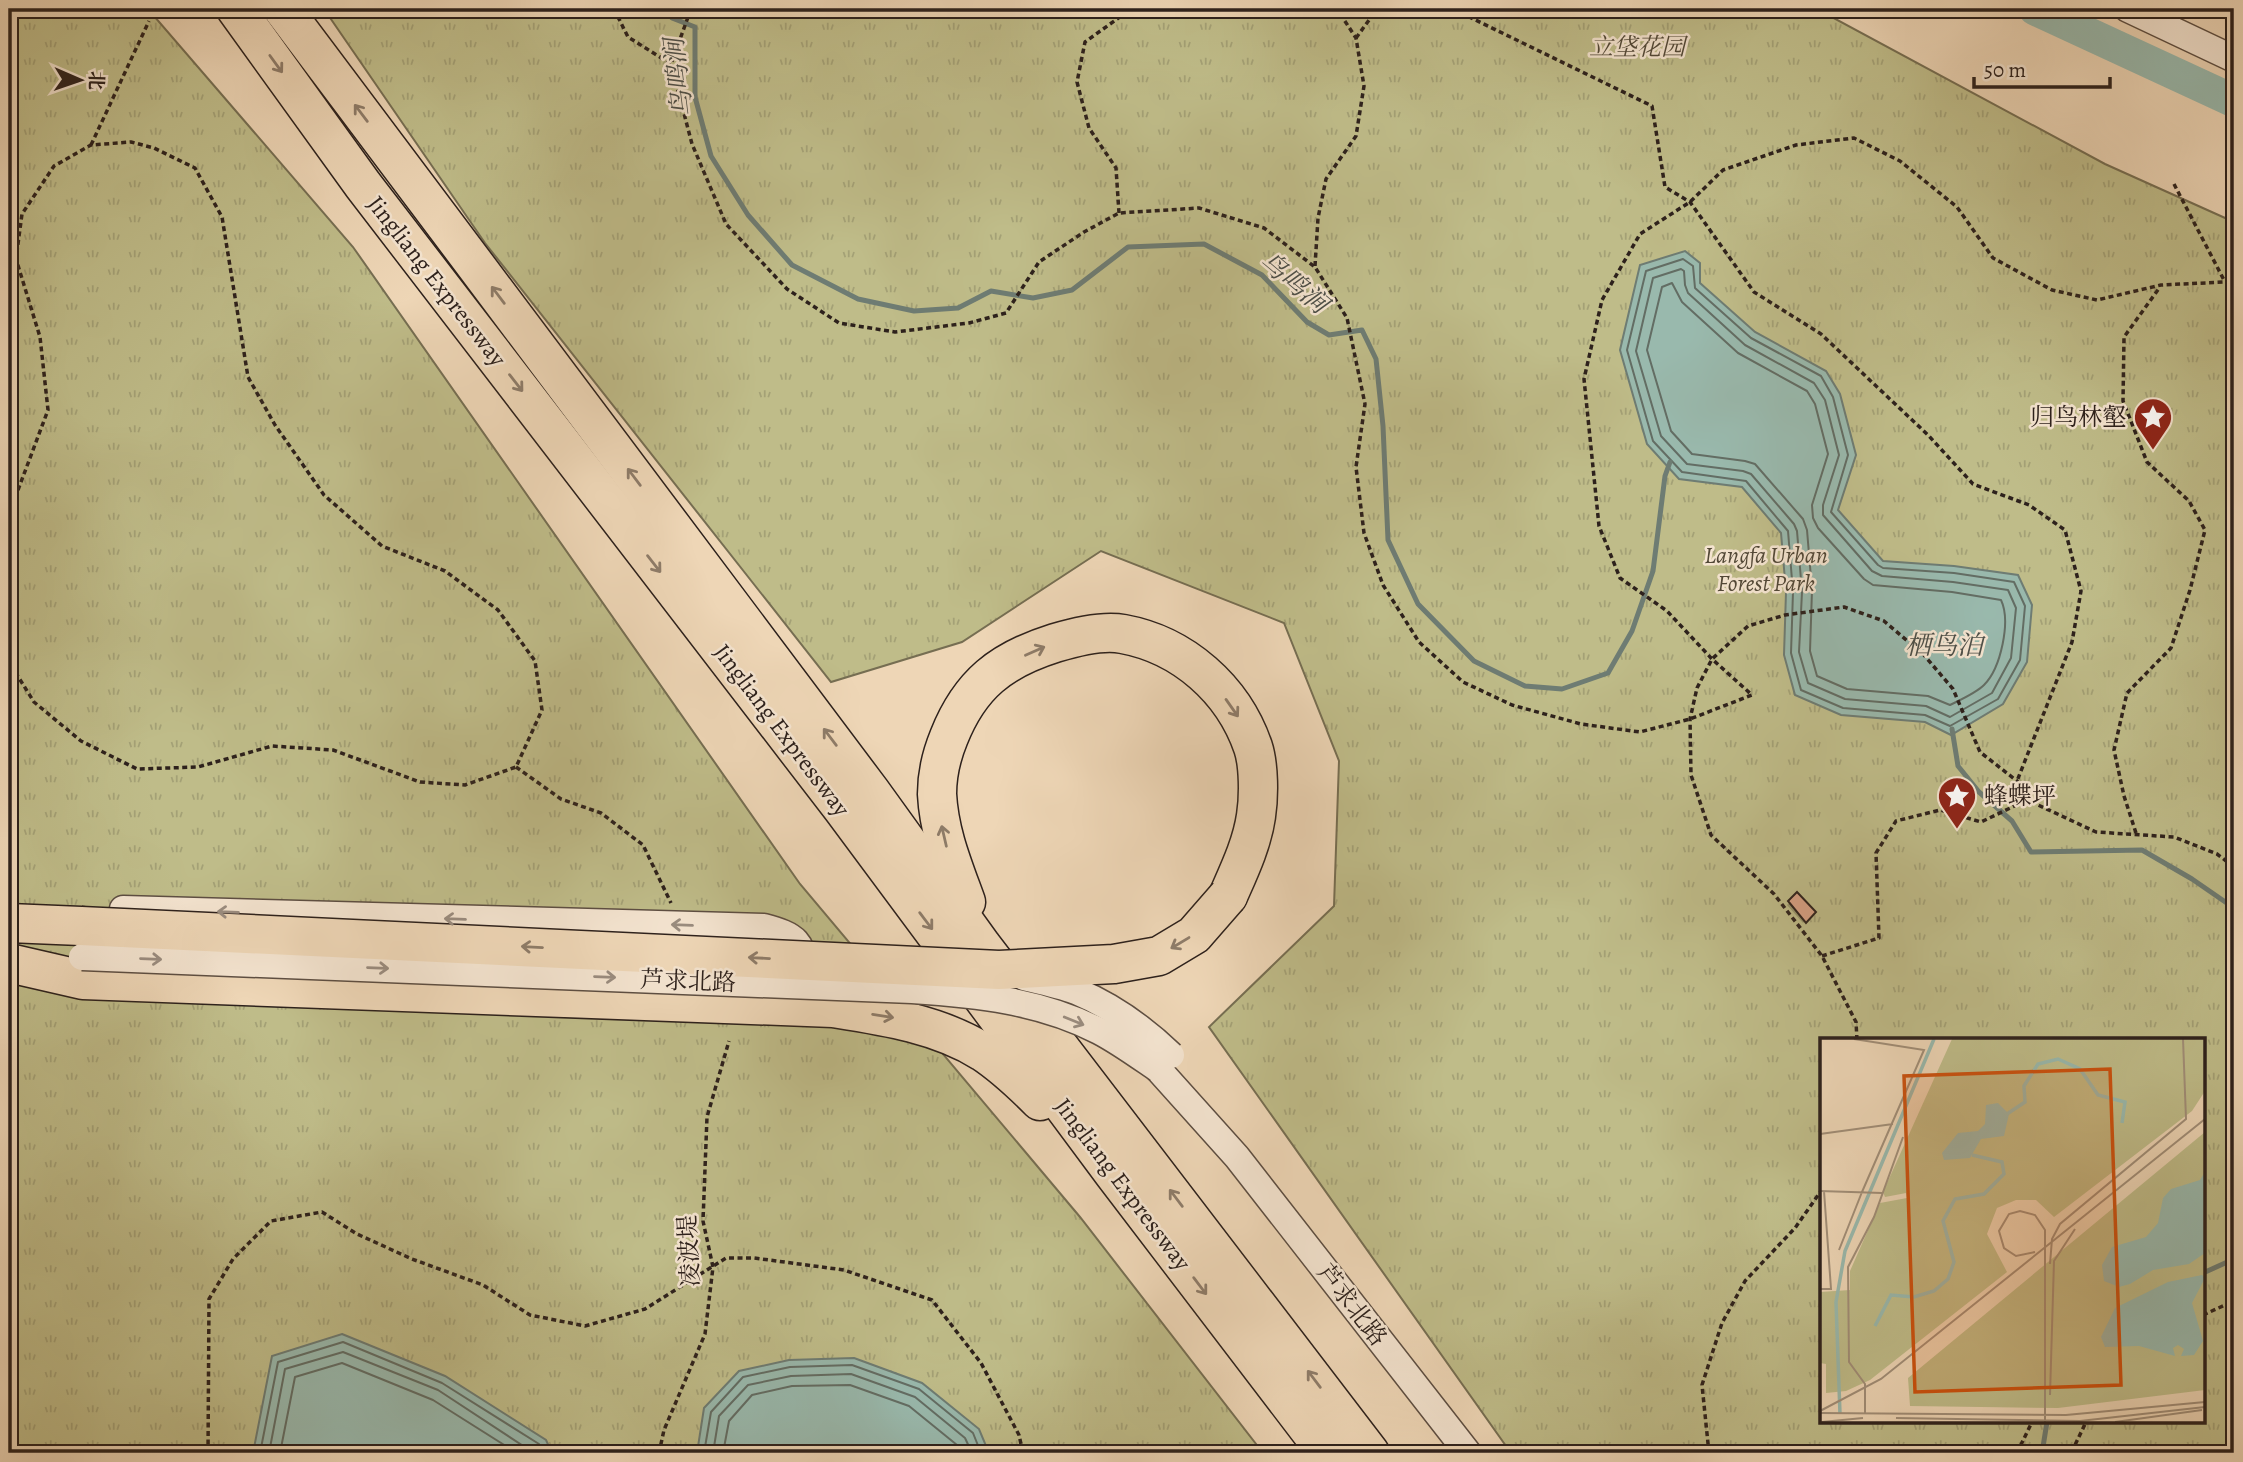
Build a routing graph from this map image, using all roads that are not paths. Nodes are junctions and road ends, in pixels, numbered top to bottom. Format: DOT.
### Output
graph roads {
  1 [pos="236,9"];
  2 [pos="283,9"];
  3 [pos="2128,9"];
  4 [pos="2234,59"];
  5 [pos="856,800"];
  6 [pos="9,921"];
  7 [pos="82,941"];
  8 [pos="9,957"];
  9 [pos="991,958"];
  10 [pos="9,963"];
  11 [pos="752,1005"];
  12 [pos="1165,1062"];
  13 [pos="1114,1174"];
  14 [pos="1357,1448"];
  15 [pos="1468,1453"];
  1 -- 5 [label="highway, Jingliang Expressway, one-way"];
  5 -- 2 [label="highway, Jingliang Expressway, one-way"];
  3 -- 4 [label="street"];
  5 -- 9 [label="highway, Jingliang Expressway"];
  5 -- 13 [label="highway, Jingliang Expressway, one-way"];
  6 -- 7 [label="highway"];
  11 -- 6 [label="street, one-way"];
  7 -- 8 [label="street, 芦求北路"];
  9 -- 7 [label="highway, one-way, bridge"];
  7 -- 12 [label="street, 芦求北路, one-way, bridge"];
  9 -- 9 [label="highway, one-way, bridge"];
  9 -- 12 [label="street, 芦求北路, bridge"];
  14 -- 9 [label="highway, Jingliang Expressway, one-way"];
  10 -- 11 [label="highway"];
  11 -- 13 [label="highway, one-way"];
  12 -- 15 [label="street, 芦求北路"];
  13 -- 14 [label="highway, Jingliang Expressway, one-way"];
}
